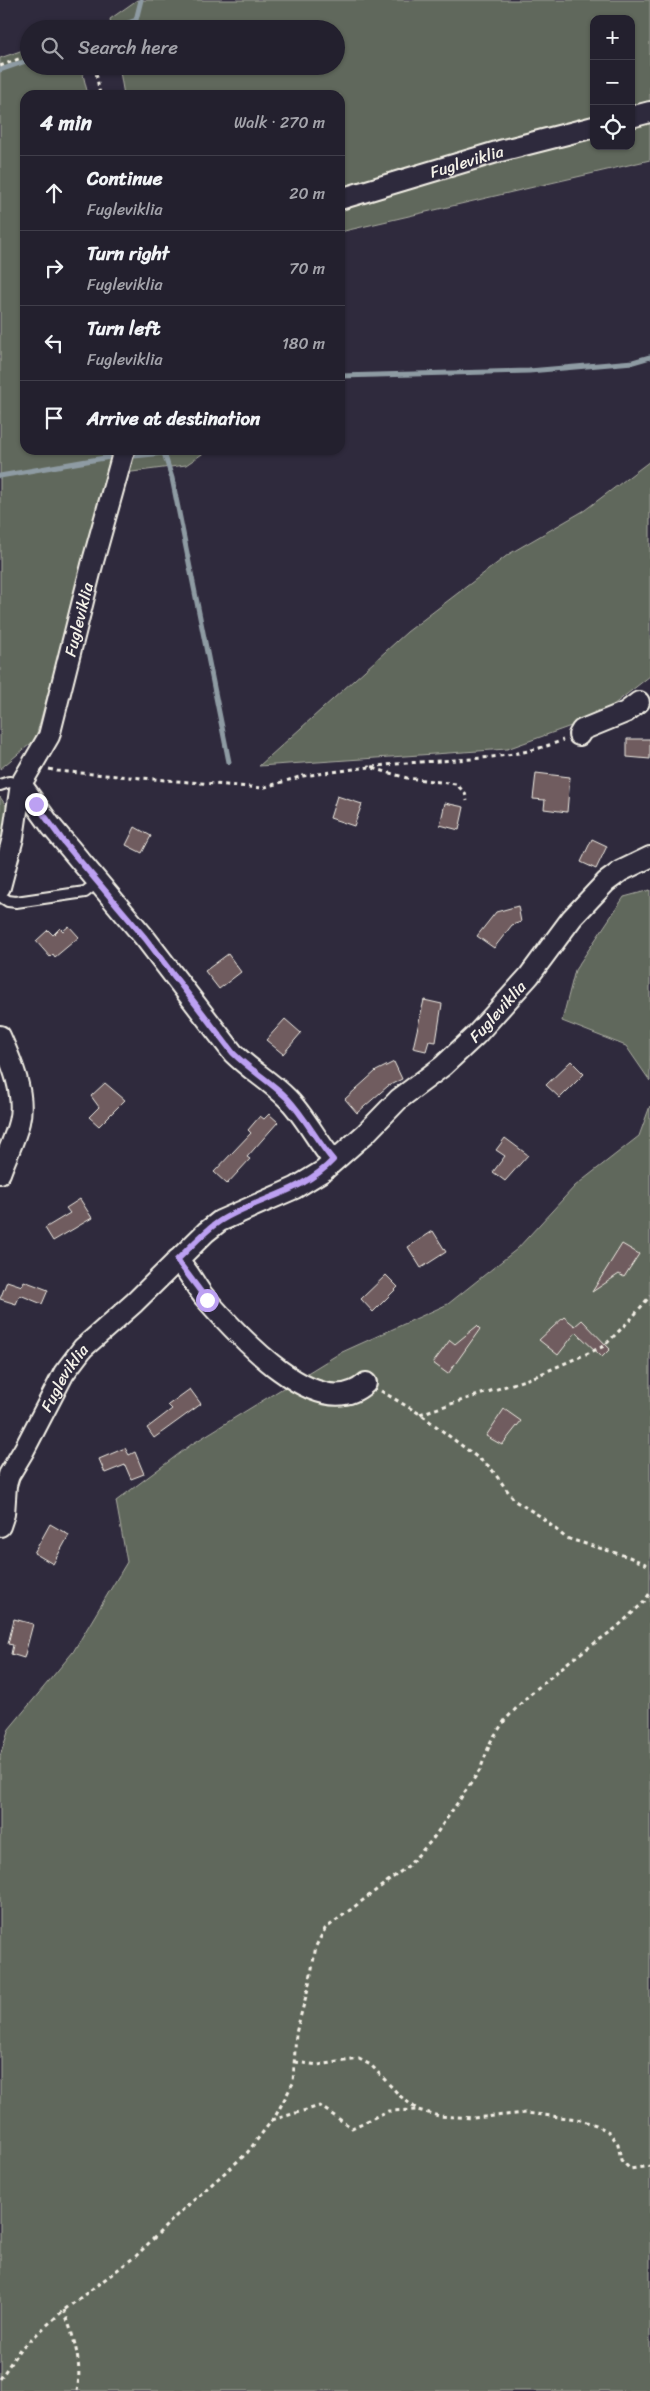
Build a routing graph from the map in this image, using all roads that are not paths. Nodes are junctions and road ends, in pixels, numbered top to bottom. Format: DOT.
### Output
graph roads {
  1 [pos="650,112"];
  2 [pos="635,116"];
  3 [pos="590,128"];
  4 [pos="345,198"];
  5 [pos="123,455"];
  6 [pos="639,702"];
  7 [pos="579,735"];
  8 [pos="0,784"];
  9 [pos="21,784"];
  10 [pos="650,857"];
  11 [pos="2,875"];
  12 [pos="98,882"];
  13 [pos="0,896"];
  14 [pos="0,1036"];
  15 [pos="333,1160"];
  16 [pos="0,1173"];
  17 [pos="177,1260"];
  18 [pos="366,1382"];
  19 [pos="0,1526"];
  1 -- 2 [label="street"];
  3 -- 4 [label="street, Fugleviklia"];
  5 -- 9 [label="street, Fugleviklia"];
  6 -- 7 [label="street"];
  8 -- 9 [label="lane"];
  9 -- 11 [label="street, Fugleviklia"];
  9 -- 12 [label="street"];
  10 -- 15 [label="street, Fugleviklia"];
  12 -- 13 [label="lane"];
  12 -- 15 [label="street"];
  14 -- 16 [label="street"];
  15 -- 17 [label="street, Fugleviklia"];
  17 -- 18 [label="street"];
  17 -- 19 [label="street, Fugleviklia"];
}
